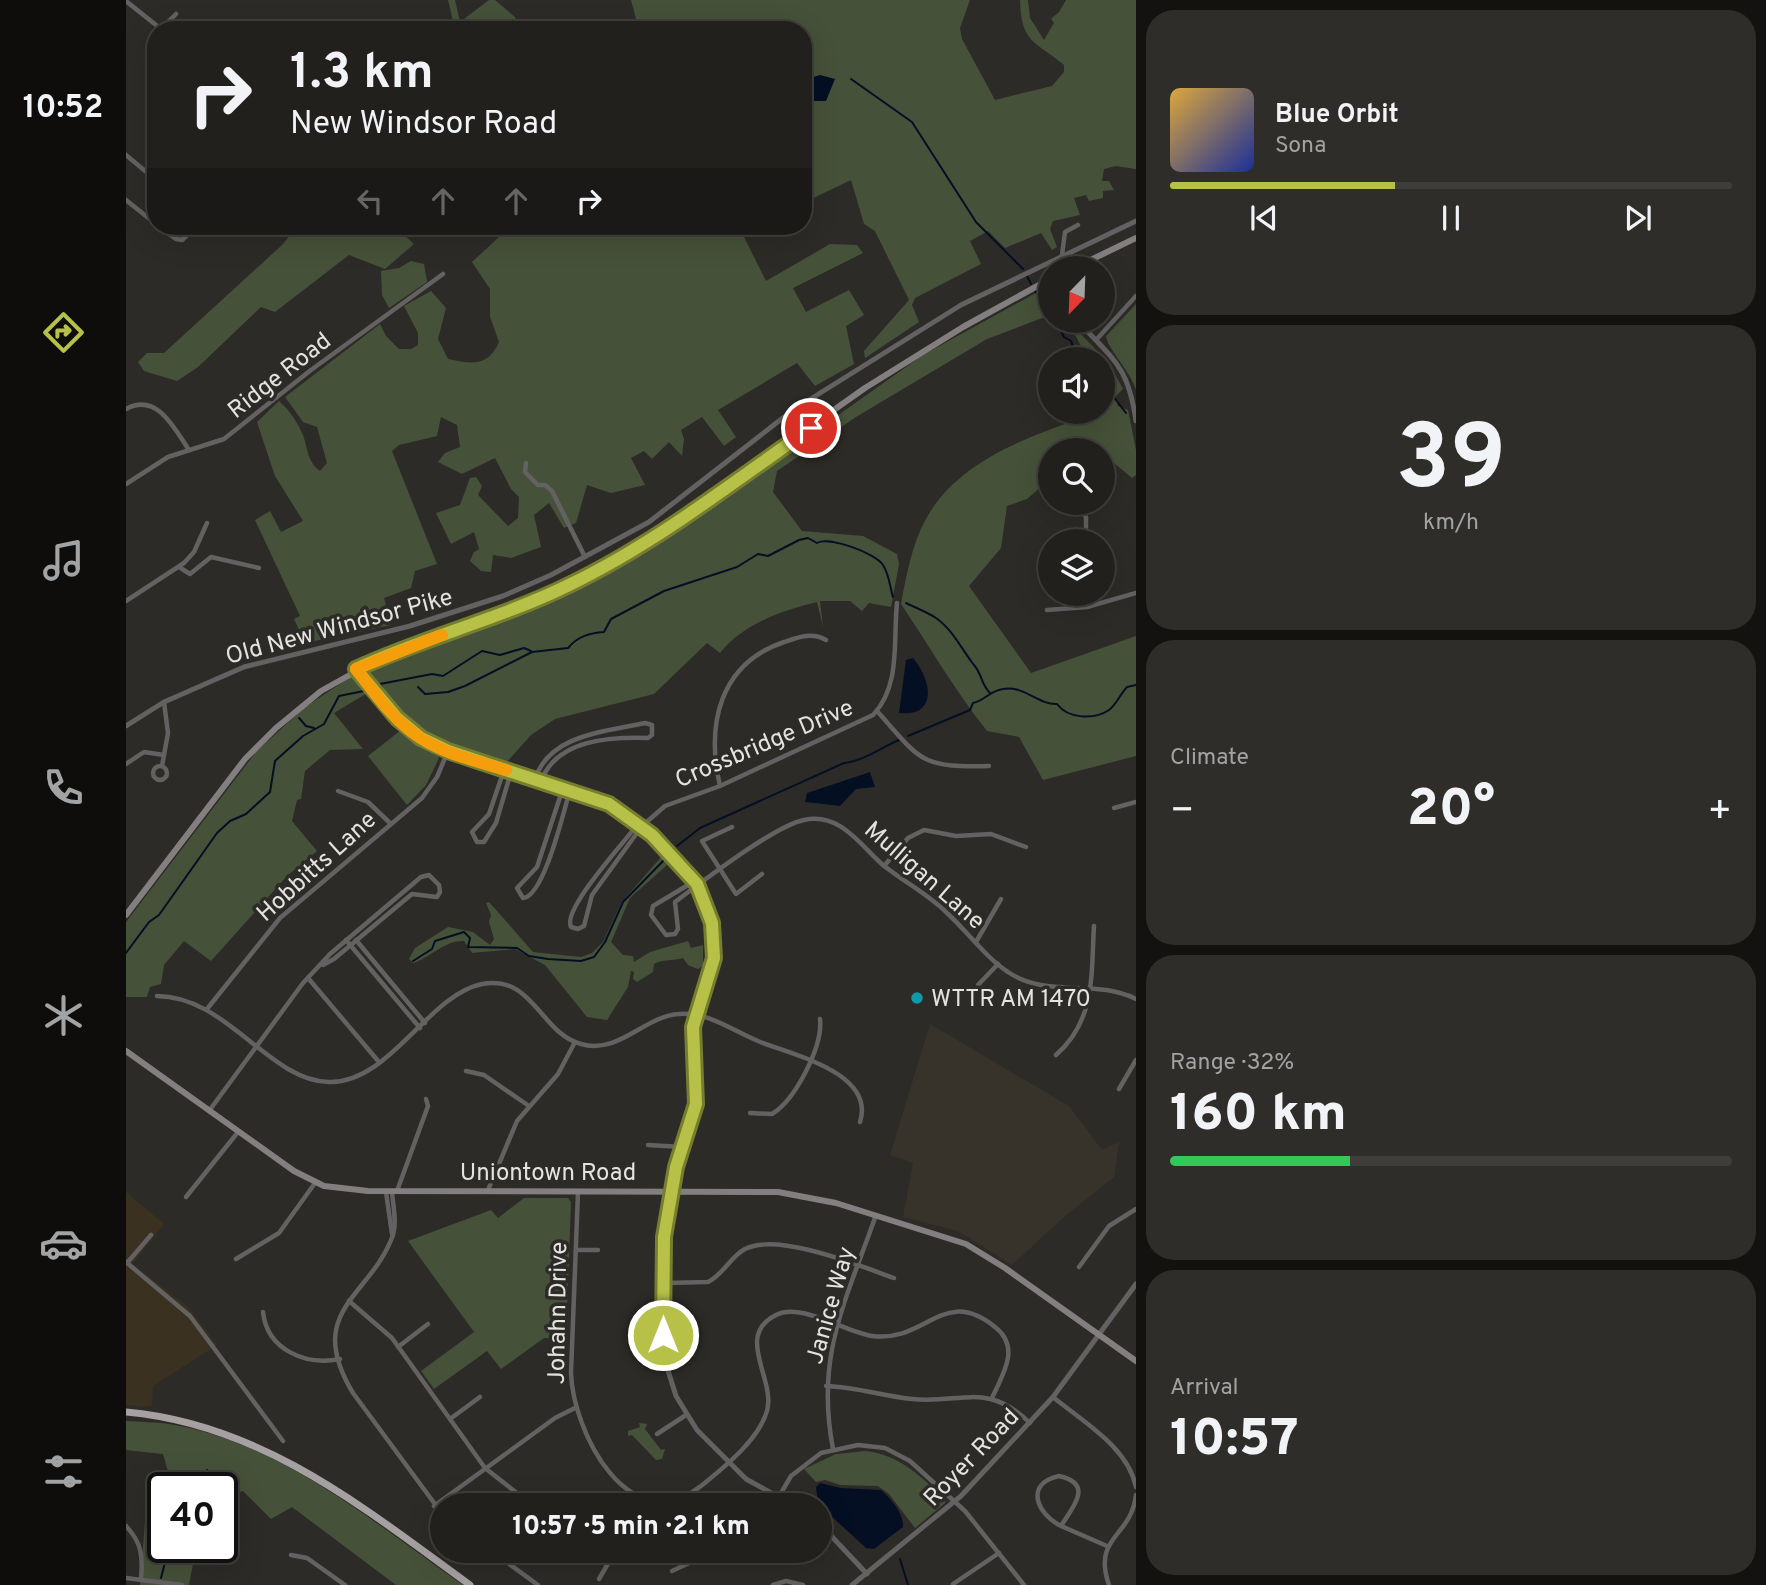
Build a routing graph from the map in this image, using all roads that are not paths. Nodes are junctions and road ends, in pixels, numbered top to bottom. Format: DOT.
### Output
graph roads {
  1 [pos="126,1"];
  2 [pos="176,14"];
  3 [pos="151,21"];
  4 [pos="169,21"];
  5 [pos="126,155"];
  6 [pos="147,172"];
  7 [pos="126,200"];
  8 [pos="147,217"];
  9 [pos="1136,221"];
  10 [pos="1078,225"];
  11 [pos="171,235"];
  12 [pos="189,235"];
  13 [pos="1136,238"];
  14 [pos="1062,255"];
  15 [pos="1099,256"];
  16 [pos="443,274"];
  17 [pos="1038,286"];
  18 [pos="1136,296"];
  19 [pos="1089,333"];
  20 [pos="1096,340"];
  21 [pos="126,409"];
  22 [pos="1136,421"];
  23 [pos="189,450"];
  24 [pos="526,463"];
  25 [pos="126,484"];
  26 [pos="207,523"];
  27 [pos="585,557"];
  28 [pos="179,567"];
  29 [pos="259,568"];
  30 [pos="1136,593"];
  31 [pos="126,601"];
  32 [pos="897,603"];
  33 [pos="1087,607"];
  34 [pos="1048,610"];
  35 [pos="826,640"];
  36 [pos="356,669"];
  37 [pos="164,702"];
  38 [pos="877,711"];
  39 [pos="126,726"];
  40 [pos="448,751"];
  41 [pos="164,755"];
  42 [pos="126,764"];
  43 [pos="162,766"];
  44 [pos="989,766"];
  45 [pos="504,770"];
  46 [pos="511,772"];
  47 [pos="538,780"];
  48 [pos="720,786"];
  49 [pos="563,788"];
  50 [pos="570,790"];
  51 [pos="338,791"];
  52 [pos="1136,802"];
  53 [pos="1114,808"];
  54 [pos="391,824"];
  55 [pos="642,826"];
  56 [pos="732,827"];
  57 [pos="1026,847"];
  58 [pos="884,866"];
  59 [pos="721,869"];
  60 [pos="762,874"];
  61 [pos="697,884"];
  62 [pos="1001,899"];
  63 [pos="126,915"];
  64 [pos="1094,926"];
  65 [pos="352,935"];
  66 [pos="346,940"];
  67 [pos="357,941"];
  68 [pos="976,942"];
  69 [pos="351,946"];
  70 [pos="998,964"];
  71 [pos="323,965"];
  72 [pos="308,978"];
  73 [pos="978,985"];
  74 [pos="1090,986"];
  75 [pos="158,996"];
  76 [pos="1136,999"];
  77 [pos="207,1009"];
  78 [pos="696,1013"];
  79 [pos="820,1019"];
  80 [pos="425,1023"];
  81 [pos="419,1028"];
  82 [pos="575,1042"];
  83 [pos="257,1045"];
  84 [pos="126,1051"];
  85 [pos="1056,1055"];
  86 [pos="810,1058"];
  87 [pos="1136,1060"];
  88 [pos="379,1062"];
  89 [pos="466,1071"];
  90 [pos="1119,1089"];
  91 [pos="426,1099"];
  92 [pos="529,1106"];
  93 [pos="209,1111"];
  94 [pos="750,1113"];
  95 [pos="860,1122"];
  96 [pos="238,1132"];
  97 [pos="648,1145"];
  98 [pos="682,1147"];
  99 [pos="315,1183"];
  100 [pos="488,1190"];
  101 [pos="391,1192"];
  102 [pos="578,1192"];
  103 [pos="672,1192"];
  104 [pos="186,1197"];
  105 [pos="1136,1209"];
  106 [pos="876,1214"];
  107 [pos="151,1235"];
  108 [pos="576,1250"];
  109 [pos="598,1250"];
  110 [pos="236,1259"];
  111 [pos="127,1263"];
  112 [pos="858,1265"];
  113 [pos="1079,1267"];
  114 [pos="894,1278"];
  115 [pos="663,1283"];
  116 [pos="1136,1284"];
  117 [pos="349,1301"];
  118 [pos="263,1312"];
  119 [pos="428,1324"];
  120 [pos="837,1325"];
  121 [pos="1099,1337"];
  122 [pos="398,1347"];
  123 [pos="340,1359"];
  124 [pos="1136,1361"];
  125 [pos="826,1386"];
  126 [pos="480,1397"];
  127 [pos="1053,1397"];
  128 [pos="992,1398"];
  129 [pos="575,1408"];
  130 [pos="126,1412"];
  131 [pos="686,1415"];
  132 [pos="450,1419"];
  133 [pos="1030,1423"];
  134 [pos="657,1434"];
  135 [pos="284,1441"];
  136 [pos="833,1449"];
  137 [pos="727,1462"];
  138 [pos="485,1468"];
  139 [pos="1136,1488"];
  140 [pos="451,1493"];
  141 [pos="517,1493"];
  142 [pos="636,1493"];
  143 [pos="688,1493"];
  144 [pos="771,1493"];
  145 [pos="780,1493"];
  146 [pos="1136,1495"];
  147 [pos="430,1500"];
  148 [pos="956,1502"];
  149 [pos="126,1525"];
  150 [pos="1061,1526"];
  151 [pos="832,1537"];
  152 [pos="1107,1546"];
  153 [pos="999,1553"];
  154 [pos="291,1555"];
  155 [pos="508,1563"];
  156 [pos="608,1563"];
  157 [pos="691,1563"];
  158 [pos="672,1572"];
  159 [pos="867,1574"];
  160 [pos="126,1578"];
  161 [pos="141,1579"];
  162 [pos="599,1579"];
  163 [pos="953,1584"];
  164 [pos="182,1585"];
  165 [pos="345,1585"];
  166 [pos="470,1585"];
  167 [pos="538,1585"];
  168 [pos="773,1585"];
  169 [pos="803,1585"];
  170 [pos="852,1585"];
  171 [pos="1024,1585"];
  172 [pos="1109,1585"];
  1 -- 3 [label="street"];
  2 -- 4 [label="street"];
  5 -- 6 [label="street"];
  7 -- 8 [label="street"];
  9 -- 14 [label="street, Old New Windsor Pike"];
  10 -- 14 [label="street"];
  11 -- 12 [label="street"];
  13 -- 15 [label="main road"];
  14 -- 27 [label="street, Old New Windsor Pike"];
  16 -- 23 [label="street, Ridge Road"];
  17 -- 36 [label="main road"];
  18 -- 20 [label="street"];
  19 -- 20 [label="street"];
  20 -- 22 [label="street"];
  21 -- 23 [label="street"];
  23 -- 25 [label="street, Ridge Road"];
  24 -- 27 [label="street"];
  26 -- 28 [label="street"];
  27 -- 37 [label="street, Old New Windsor Pike"];
  28 -- 29 [label="street"];
  28 -- 31 [label="street"];
  30 -- 33 [label="street"];
  32 -- 38 [label="street, Crossbridge Drive"];
  33 -- 34 [label="street"];
  35 -- 48 [label="street"];
  36 -- 40 [label="street"];
  36 -- 63 [label="main road"];
  37 -- 39 [label="street, Old New Windsor Pike"];
  37 -- 41 [label="street"];
  38 -- 44 [label="street"];
  38 -- 48 [label="street, Crossbridge Drive"];
  40 -- 45 [label="street"];
  40 -- 54 [label="street, Hobbitts Lane"];
  41 -- 42 [label="street"];
  41 -- 43 [label="street"];
  45 -- 46 [label="street"];
  45 -- 46 [label="street"];
  46 -- 47 [label="street"];
  47 -- 47 [label="street"];
  47 -- 49 [label="street"];
  48 -- 55 [label="street, Crossbridge Drive"];
  49 -- 50 [label="street"];
  49 -- 50 [label="street"];
  50 -- 55 [label="street"];
  51 -- 54 [label="street"];
  52 -- 53 [label="street"];
  54 -- 77 [label="street, Hobbitts Lane"];
  55 -- 55 [label="street"];
  55 -- 61 [label="street"];
  56 -- 59 [label="street"];
  57 -- 58 [label="street"];
  58 -- 59 [label="street, Mulligan Lane"];
  58 -- 68 [label="street, Mulligan Lane"];
  59 -- 60 [label="street"];
  59 -- 61 [label="street, Mulligan Lane"];
  61 -- 61 [label="street"];
  61 -- 78 [label="street"];
  62 -- 68 [label="street"];
  64 -- 74 [label="street"];
  65 -- 66 [label="street"];
  65 -- 67 [label="street"];
  65 -- 67 [label="street"];
  66 -- 69 [label="street"];
  66 -- 71 [label="street"];
  67 -- 69 [label="street"];
  67 -- 80 [label="street"];
  68 -- 70 [label="street, Mulligan Lane"];
  69 -- 71 [label="street"];
  69 -- 81 [label="street"];
  70 -- 73 [label="street"];
  70 -- 74 [label="street, Mulligan Lane"];
  71 -- 72 [label="street"];
  72 -- 83 [label="street"];
  72 -- 88 [label="street"];
  74 -- 76 [label="street, Mulligan Lane"];
  74 -- 85 [label="street"];
  75 -- 77 [label="street"];
  77 -- 83 [label="street"];
  78 -- 82 [label="street"];
  78 -- 86 [label="street"];
  78 -- 98 [label="street"];
  79 -- 86 [label="street"];
  80 -- 81 [label="street"];
  80 -- 82 [label="street"];
  81 -- 88 [label="street"];
  82 -- 92 [label="street"];
  83 -- 88 [label="street"];
  83 -- 93 [label="street"];
  84 -- 93 [label="main road, Uniontown Road"];
  86 -- 94 [label="street"];
  86 -- 95 [label="street"];
  87 -- 90 [label="street"];
  89 -- 92 [label="street"];
  91 -- 101 [label="street"];
  92 -- 100 [label="street"];
  93 -- 96 [label="main road, Uniontown Road"];
  96 -- 99 [label="main road, Uniontown Road"];
  96 -- 104 [label="street"];
  97 -- 98 [label="street"];
  98 -- 103 [label="street"];
  99 -- 101 [label="main road, Uniontown Road"];
  99 -- 110 [label="street"];
  100 -- 101 [label="main road, Uniontown Road"];
  100 -- 102 [label="main road, Uniontown Road"];
  101 -- 117 [label="street"];
  102 -- 103 [label="main road, Uniontown Road"];
  102 -- 108 [label="street, Johahn Drive"];
  103 -- 106 [label="main road, Uniontown Road"];
  103 -- 115 [label="street"];
  105 -- 113 [label="street"];
  106 -- 112 [label="street, Janice Way"];
  106 -- 121 [label="main road, Uniontown Road"];
  107 -- 111 [label="street"];
  108 -- 109 [label="street"];
  108 -- 129 [label="street, Johahn Drive"];
  111 -- 135 [label="street"];
  112 -- 114 [label="street"];
  112 -- 115 [label="street"];
  112 -- 120 [label="street, Janice Way"];
  115 -- 131 [label="street"];
  116 -- 121 [label="street, Royer Road"];
  117 -- 122 [label="street"];
  117 -- 123 [label="street"];
  118 -- 123 [label="street"];
  119 -- 122 [label="street"];
  120 -- 125 [label="street, Janice Way"];
  120 -- 128 [label="street"];
  120 -- 137 [label="street"];
  121 -- 124 [label="main road, Uniontown Road"];
  121 -- 127 [label="street, Royer Road"];
  122 -- 132 [label="street"];
  123 -- 147 [label="street"];
  125 -- 128 [label="street"];
  125 -- 136 [label="street, Janice Way"];
  126 -- 132 [label="street"];
  127 -- 133 [label="street, Royer Road"];
  127 -- 139 [label="street"];
  128 -- 133 [label="street"];
  129 -- 138 [label="street"];
  129 -- 142 [label="street, Johahn Drive"];
  130 -- 166 [label="highway"];
  131 -- 134 [label="street"];
  131 -- 137 [label="street"];
  132 -- 138 [label="street"];
  133 -- 148 [label="street, Royer Road"];
  136 -- 145 [label="street"];
  136 -- 148 [label="street"];
  137 -- 143 [label="street"];
  137 -- 144 [label="street"];
  138 -- 140 [label="street"];
  138 -- 141 [label="street"];
  146 -- 152 [label="street"];
  148 -- 153 [label="street"];
  148 -- 159 [label="street, Royer Road"];
  149 -- 161 [label="street"];
  150 -- 150 [label="street"];
  150 -- 152 [label="street"];
  151 -- 159 [label="street"];
  152 -- 172 [label="street"];
  153 -- 163 [label="street"];
  153 -- 171 [label="street"];
  154 -- 165 [label="street"];
  155 -- 167 [label="street"];
  156 -- 162 [label="street"];
  157 -- 158 [label="street"];
  159 -- 170 [label="street, Royer Road"];
  160 -- 161 [label="street"];
  161 -- 164 [label="street"];
  168 -- 169 [label="street"];
}
